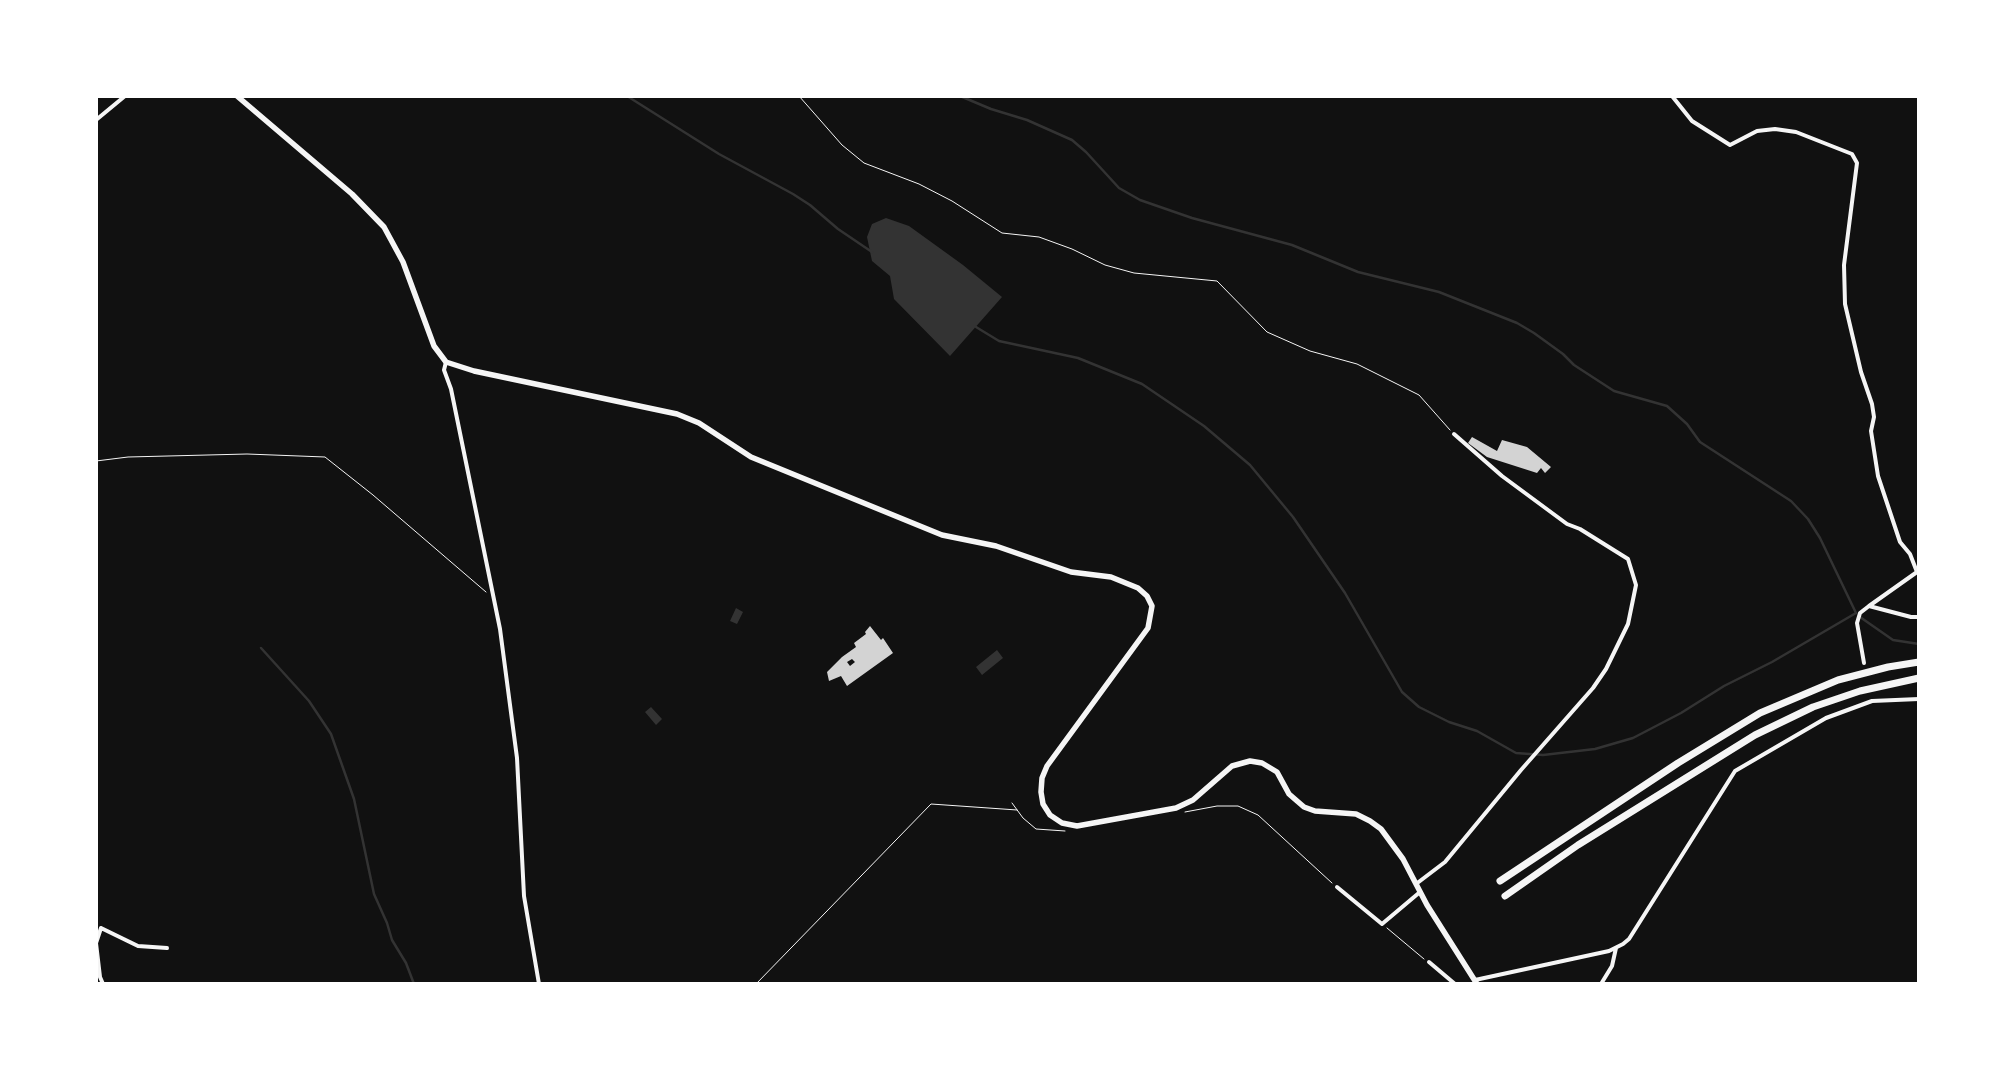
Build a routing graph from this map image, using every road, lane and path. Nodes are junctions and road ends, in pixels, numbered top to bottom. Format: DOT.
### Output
graph roads {
  1 [pos="125,96"];
  2 [pos="237,96"];
  3 [pos="799,96"];
  4 [pos="1672,96"];
  5 [pos="96,120"];
  6 [pos="446,362"];
  7 [pos="1454,434"];
  8 [pos="96,461"];
  9 [pos="492,598"];
  10 [pos="1869,606"];
  11 [pos="1919,617"];
  12 [pos="1919,662"];
  13 [pos="1864,663"];
  14 [pos="1919,678"];
  15 [pos="1919,699"];
  16 [pos="1012,803"];
  17 [pos="1017,810"];
  18 [pos="1179,813"];
  19 [pos="1072,830"];
  20 [pos="1500,881"];
  21 [pos="1416,884"];
  22 [pos="1336,887"];
  23 [pos="1420,892"];
  24 [pos="1505,896"];
  25 [pos="1382,924"];
  26 [pos="96,943"];
  27 [pos="167,948"];
  28 [pos="1616,948"];
  29 [pos="1428,962"];
  30 [pos="1476,982"];
  31 [pos="103,984"];
  32 [pos="539,984"];
  33 [pos="756,984"];
  34 [pos="1455,984"];
  35 [pos="1601,984"];
  1 -- 5 [label="street"];
  2 -- 6 [label="main road"];
  3 -- 7 [label="path"];
  4 -- 10 [label="street"];
  6 -- 9 [label="street"];
  6 -- 21 [label="main road"];
  7 -- 21 [label="street"];
  8 -- 9 [label="path"];
  9 -- 32 [label="street"];
  10 -- 11 [label="street"];
  10 -- 13 [label="street"];
  12 -- 20 [label="highway"];
  14 -- 24 [label="highway"];
  15 -- 28 [label="street"];
  16 -- 17 [label="path"];
  17 -- 19 [label="path"];
  17 -- 33 [label="path"];
  18 -- 22 [label="path"];
  21 -- 23 [label="main road"];
  22 -- 25 [label="street"];
  23 -- 25 [label="street"];
  23 -- 30 [label="main road"];
  25 -- 29 [label="path"];
  26 -- 27 [label="street"];
  26 -- 31 [label="street"];
  28 -- 30 [label="street"];
  28 -- 35 [label="street"];
  29 -- 34 [label="street"];
}
